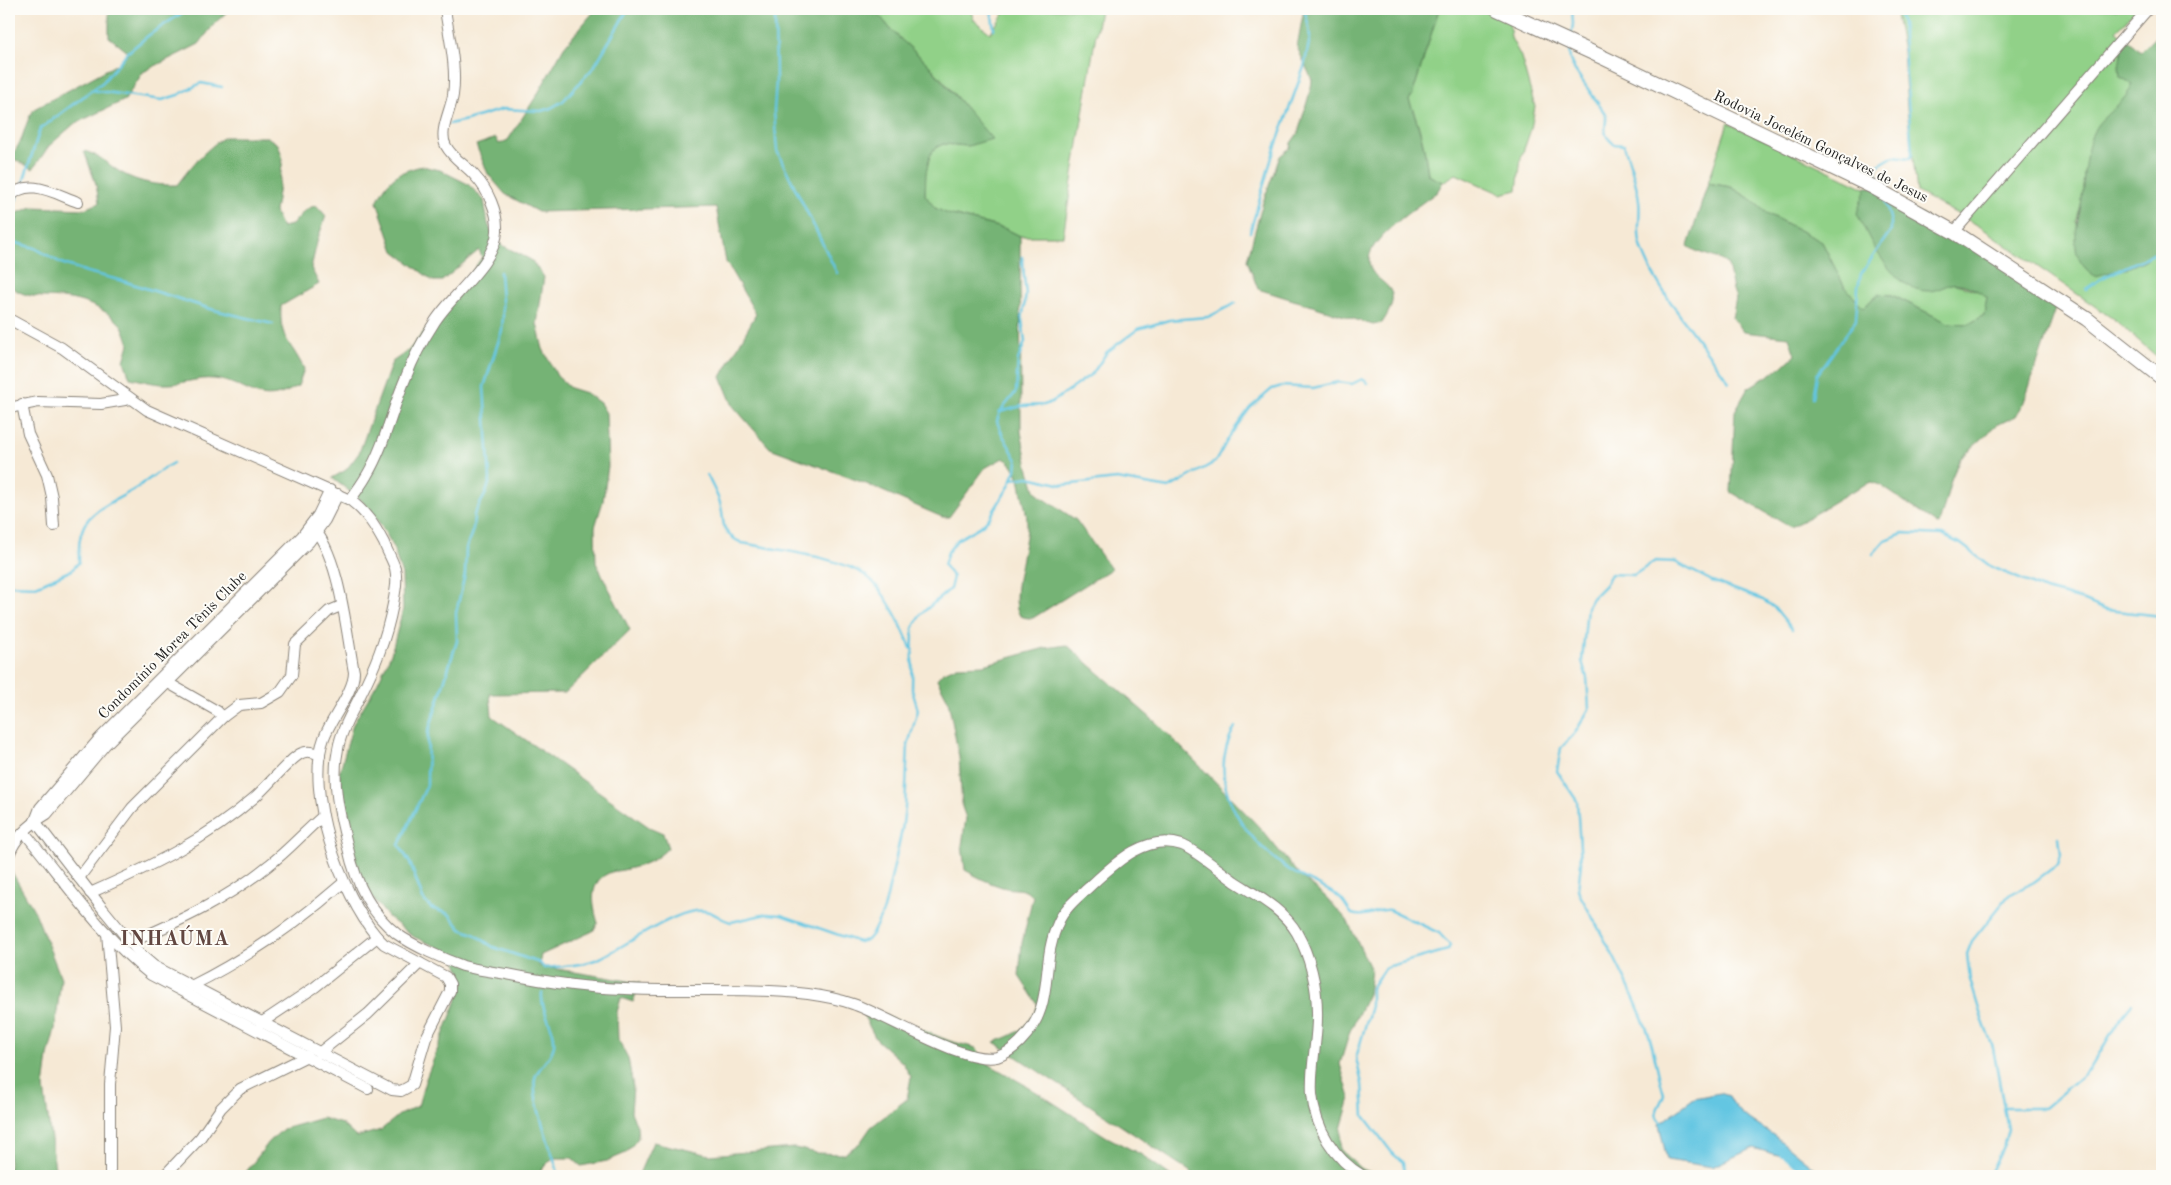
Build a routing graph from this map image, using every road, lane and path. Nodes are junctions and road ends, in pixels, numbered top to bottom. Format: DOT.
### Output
graph roads {
  1 [pos="445,9"];
  2 [pos="1497,9"];
  3 [pos="2148,9"];
  4 [pos="9,198"];
  5 [pos="78,202"];
  6 [pos="1954,232"];
  7 [pos="9,319"];
  8 [pos="2162,378"];
  9 [pos="131,400"];
  10 [pos="22,404"];
  11 [pos="9,408"];
  12 [pos="334,492"];
  13 [pos="350,500"];
  14 [pos="54,526"];
  15 [pos="314,528"];
  16 [pos="341,606"];
  17 [pos="164,681"];
  18 [pos="223,717"];
  19 [pos="320,755"];
  20 [pos="323,816"];
  21 [pos="35,821"];
  22 [pos="24,832"];
  23 [pos="9,855"];
  24 [pos="78,878"];
  25 [pos="343,883"];
  26 [pos="90,893"];
  27 [pos="107,933"];
  28 [pos="377,937"];
  29 [pos="131,942"];
  30 [pos="420,963"];
  31 [pos="191,986"];
  32 [pos="261,1023"];
  33 [pos="318,1053"];
  34 [pos="307,1056"];
  35 [pos="368,1088"];
  36 [pos="110,1176"];
  37 [pos="164,1176"];
  38 [pos="1363,1176"];
  1 -- 13 [label="street"];
  2 -- 6 [label="main road, Rodovia Jocelém Gonçalves de Jesus"];
  3 -- 6 [label="street"];
  4 -- 5 [label="street"];
  6 -- 8 [label="main road, Rodovia Jocelém Gonçalves de Jesus"];
  7 -- 9 [label="street"];
  9 -- 10 [label="street"];
  9 -- 12 [label="street"];
  10 -- 11 [label="street"];
  10 -- 14 [label="street"];
  12 -- 13 [label="street"];
  12 -- 15 [label="street, Condomínio Morea Tênis Clube"];
  13 -- 38 [label="street"];
  15 -- 16 [label="street"];
  15 -- 17 [label="street, Condomínio Morea Tênis Clube"];
  16 -- 18 [label="street"];
  16 -- 19 [label="street"];
  17 -- 18 [label="street, Condomínio Morea Tênis Clube"];
  17 -- 21 [label="street, Condomínio Morea Tênis Clube"];
  18 -- 24 [label="street"];
  19 -- 20 [label="street"];
  19 -- 26 [label="street"];
  20 -- 25 [label="street"];
  20 -- 29 [label="street"];
  21 -- 22 [label="street, Condomínio Morea Tênis Clube"];
  21 -- 24 [label="street"];
  22 -- 23 [label="street, Condomínio Morea Tênis Clube"];
  22 -- 27 [label="street"];
  24 -- 26 [label="street"];
  25 -- 28 [label="street"];
  25 -- 31 [label="street"];
  26 -- 29 [label="street"];
  27 -- 34 [label="street"];
  27 -- 36 [label="street"];
  28 -- 30 [label="street"];
  28 -- 32 [label="street"];
  29 -- 31 [label="street"];
  30 -- 33 [label="street"];
  30 -- 33 [label="street"];
  31 -- 32 [label="street"];
  32 -- 33 [label="street"];
  34 -- 35 [label="street"];
  34 -- 37 [label="street"];
}
